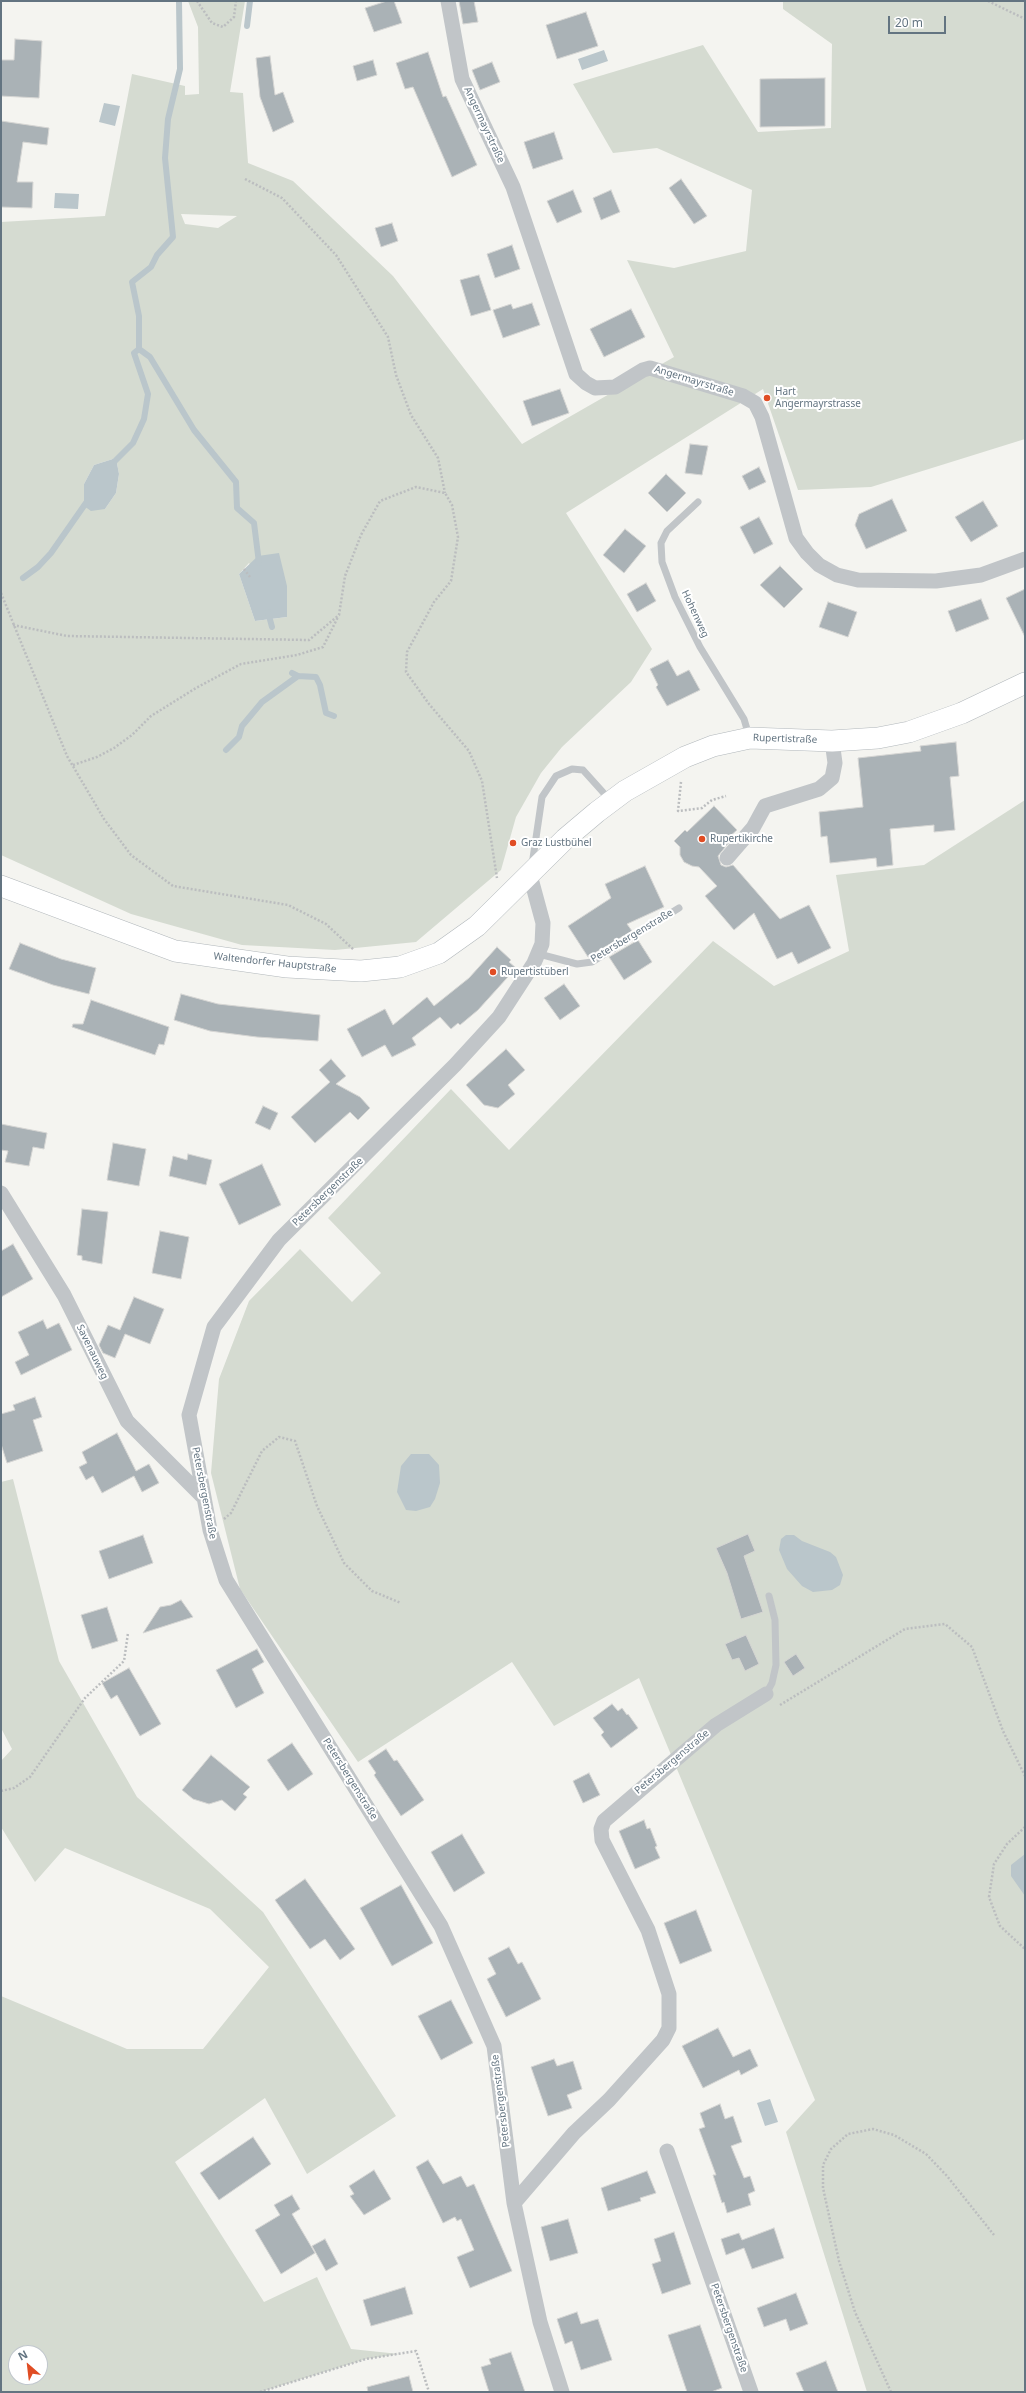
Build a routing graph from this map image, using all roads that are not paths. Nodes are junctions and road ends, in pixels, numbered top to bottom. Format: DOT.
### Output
graph roads {
  1 [pos="448,1"];
  2 [pos="698,502"];
  3 [pos="1025,559"];
  4 [pos="1025,683"];
  5 [pos="750,738"];
  6 [pos="832,741"];
  7 [pos="611,801"];
  8 [pos="727,858"];
  9 [pos="530,875"];
  10 [pos="1,886"];
  11 [pos="679,908"];
  12 [pos="539,954"];
  13 [pos="1,1193"];
  14 [pos="202,1496"];
  15 [pos="769,1596"];
  16 [pos="766,1694"];
  17 [pos="667,2151"];
  18 [pos="514,2203"];
  19 [pos="562,2392"];
  20 [pos="751,2392"];
  1 -- 3 [label="street, Angermayrstraße"];
  2 -- 5 [label="lane, Hohenweg"];
  4 -- 6 [label="main road, Rupertistraße"];
  5 -- 6 [label="main road, Rupertistraße"];
  5 -- 7 [label="main road, Rupertistraße"];
  6 -- 8 [label="street"];
  7 -- 9 [label="main road, Rupertistraße"];
  7 -- 9 [label="lane"];
  9 -- 10 [label="main road, Waltendorfer Hauptstraße"];
  9 -- 12 [label="street, Petersbergenstraße"];
  11 -- 12 [label="lane, Petersbergenstraße"];
  12 -- 14 [label="street, Petersbergenstraße"];
  13 -- 14 [label="street, Savenauweg"];
  14 -- 18 [label="street, Petersbergenstraße"];
  15 -- 16 [label="lane"];
  16 -- 18 [label="street, Petersbergenstraße"];
  17 -- 20 [label="street, Petersbergenstraße"];
  18 -- 19 [label="street, Petersbergenstraße"];
}
